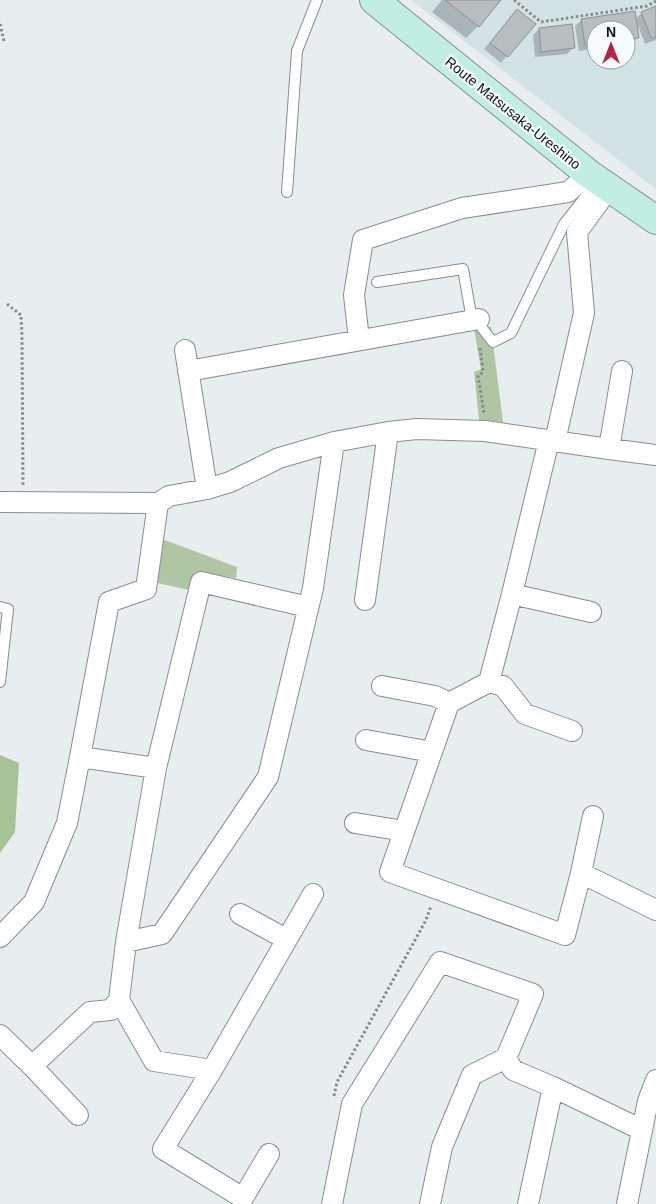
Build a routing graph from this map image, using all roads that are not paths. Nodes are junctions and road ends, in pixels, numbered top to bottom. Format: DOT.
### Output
graph roads {
  1 [pos="317,0"];
  2 [pos="374,0"];
  3 [pos="599,181"];
  4 [pos="287,192"];
  5 [pos="656,220"];
  6 [pos="376,282"];
  7 [pos="478,322"];
  8 [pos="359,340"];
  9 [pos="185,350"];
  10 [pos="188,371"];
  11 [pos="622,371"];
  12 [pos="388,432"];
  13 [pos="552,440"];
  14 [pos="334,442"];
  15 [pos="609,449"];
  16 [pos="656,455"];
  17 [pos="207,490"];
  18 [pos="0,502"];
  19 [pos="158,502"];
  20 [pos="512,594"];
  21 [pos="365,600"];
  22 [pos="0,606"];
  23 [pos="308,607"];
  24 [pos="591,612"];
  25 [pos="0,682"];
  26 [pos="489,682"];
  27 [pos="382,686"];
  28 [pos="450,703"];
  29 [pos="572,731"];
  30 [pos="366,740"];
  31 [pos="432,752"];
  32 [pos="80,757"];
  33 [pos="156,768"];
  34 [pos="593,816"];
  35 [pos="356,823"];
  36 [pos="404,831"];
  37 [pos="581,873"];
  38 [pos="313,894"];
  39 [pos="656,910"];
  40 [pos="240,914"];
  41 [pos="0,937"];
  42 [pos="286,939"];
  43 [pos="126,942"];
  44 [pos="119,1000"];
  45 [pos="0,1034"];
  46 [pos="506,1058"];
  47 [pos="32,1066"];
  48 [pos="212,1070"];
  49 [pos="656,1080"];
  50 [pos="553,1087"];
  51 [pos="78,1115"];
  52 [pos="642,1130"];
  53 [pos="269,1154"];
  54 [pos="241,1201"];
  55 [pos="332,1204"];
  56 [pos="430,1204"];
  57 [pos="528,1204"];
  58 [pos="626,1204"];
  1 -- 4 [label="lane"];
  2 -- 3 [label="main road, Route Matsusaka-Ureshino"];
  3 -- 5 [label="main road, Route Matsusaka-Ureshino"];
  3 -- 7 [label="lane"];
  3 -- 8 [label="street"];
  3 -- 13 [label="street"];
  6 -- 7 [label="lane"];
  7 -- 8 [label="street"];
  8 -- 10 [label="street"];
  9 -- 10 [label="street"];
  10 -- 17 [label="street"];
  11 -- 15 [label="street"];
  12 -- 13 [label="street"];
  12 -- 14 [label="street"];
  12 -- 21 [label="street"];
  13 -- 15 [label="street"];
  13 -- 20 [label="street"];
  14 -- 17 [label="street"];
  14 -- 23 [label="street"];
  15 -- 16 [label="street"];
  17 -- 19 [label="street"];
  18 -- 19 [label="street"];
  19 -- 32 [label="street"];
  20 -- 24 [label="street"];
  20 -- 26 [label="street"];
  22 -- 25 [label="lane"];
  23 -- 33 [label="street"];
  23 -- 43 [label="street"];
  26 -- 28 [label="street"];
  26 -- 29 [label="street"];
  27 -- 28 [label="street"];
  28 -- 31 [label="street"];
  30 -- 31 [label="street"];
  31 -- 36 [label="street"];
  32 -- 33 [label="street"];
  32 -- 41 [label="street"];
  33 -- 43 [label="street"];
  34 -- 37 [label="street"];
  35 -- 36 [label="street"];
  36 -- 37 [label="street"];
  37 -- 39 [label="street"];
  38 -- 42 [label="street"];
  40 -- 42 [label="street"];
  42 -- 48 [label="street"];
  43 -- 44 [label="street"];
  44 -- 47 [label="street"];
  44 -- 48 [label="street"];
  45 -- 47 [label="street"];
  46 -- 50 [label="street"];
  46 -- 55 [label="street"];
  46 -- 56 [label="street"];
  47 -- 51 [label="street"];
  48 -- 54 [label="street"];
  49 -- 52 [label="street"];
  50 -- 52 [label="street"];
  50 -- 57 [label="street"];
  52 -- 58 [label="street"];
  53 -- 54 [label="street"];
}
